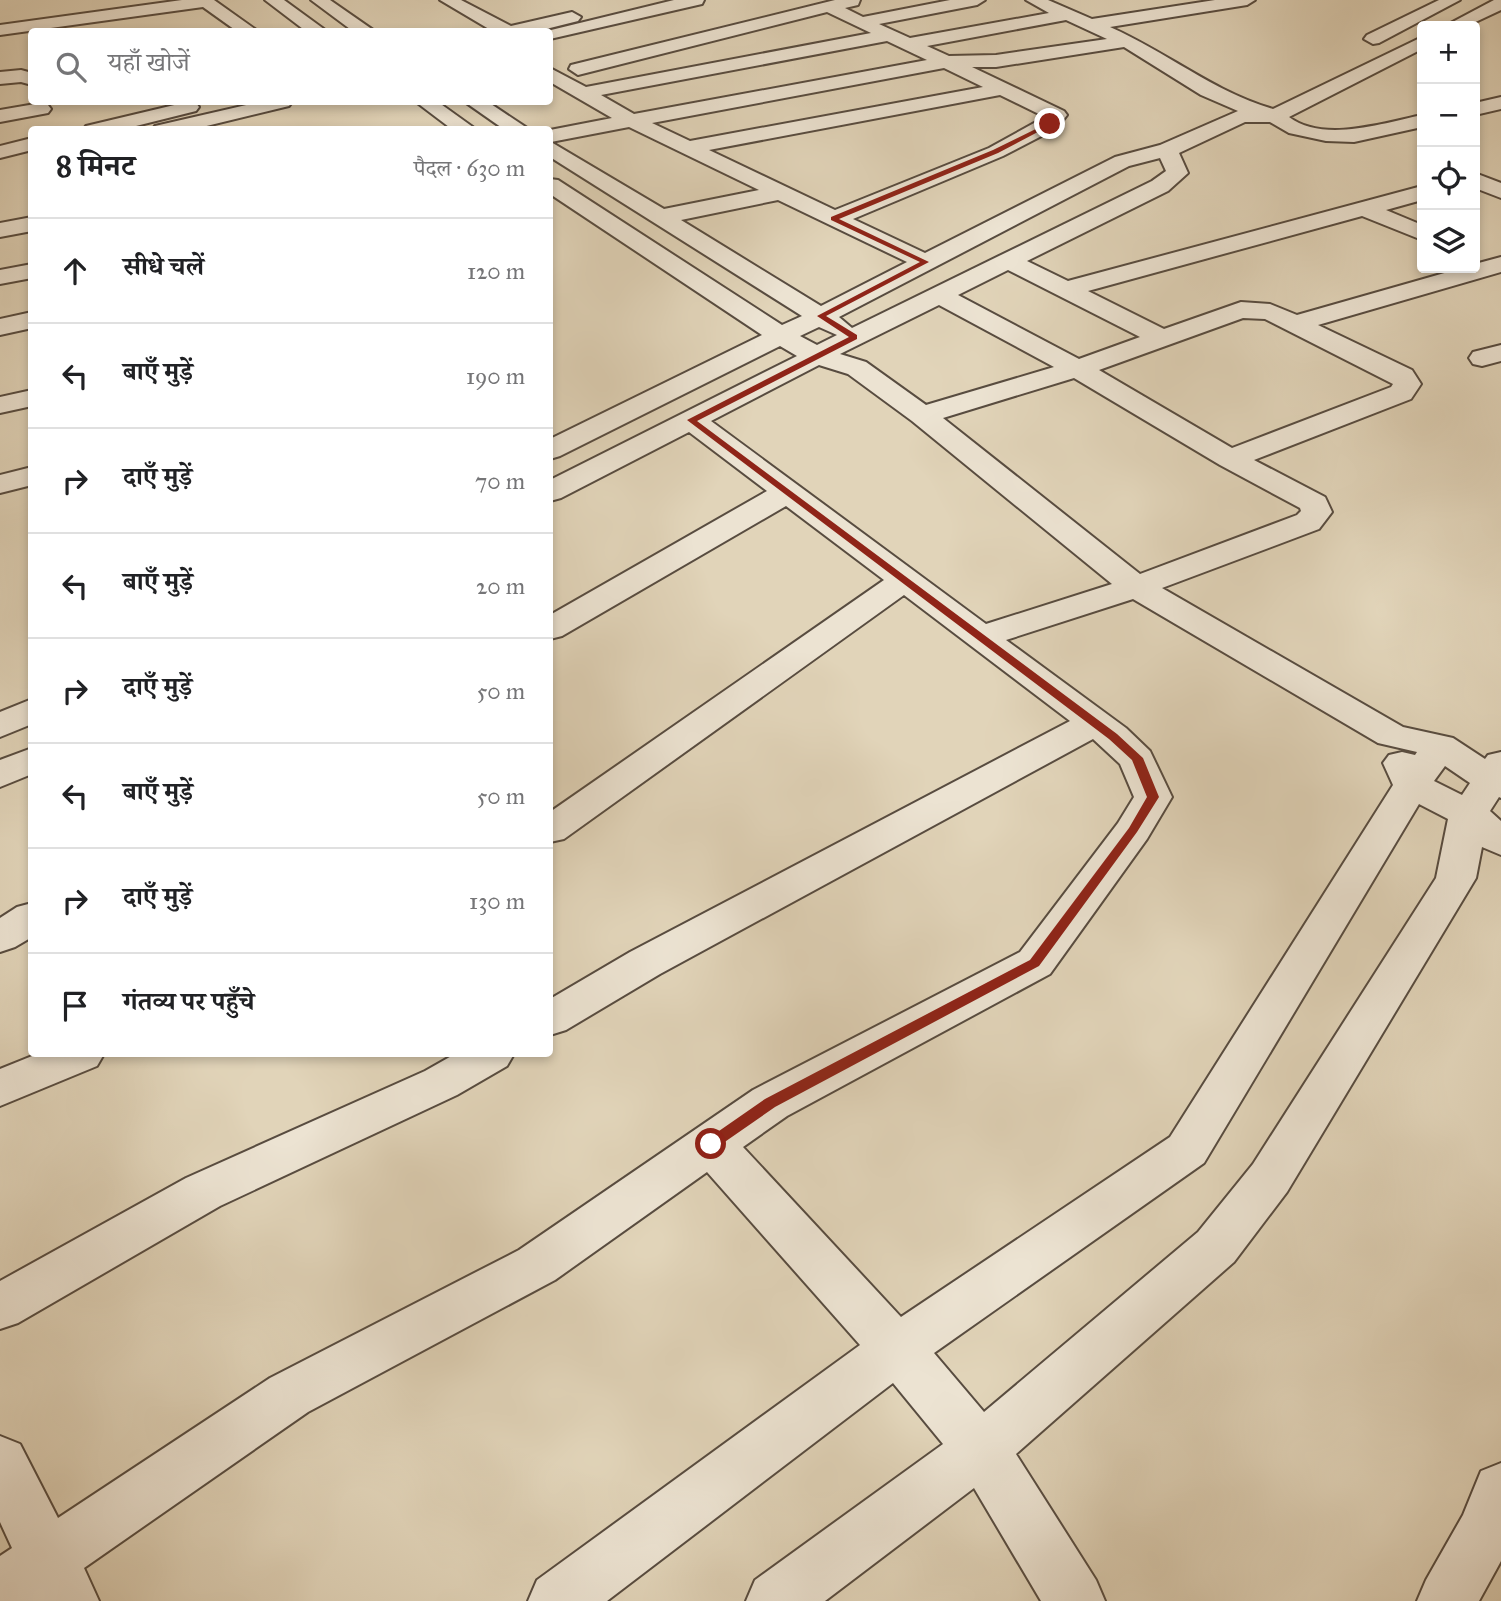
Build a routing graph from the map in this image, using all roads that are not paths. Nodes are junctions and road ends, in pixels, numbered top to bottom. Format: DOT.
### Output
graph roads {
  1 [pos="273,0"];
  2 [pos="319,0"];
  3 [pos="473,0"];
  4 [pos="643,0"];
  5 [pos="696,0"];
  6 [pos="856,0"];
  7 [pos="977,0"];
  8 [pos="1247,0"];
  9 [pos="1452,0"];
  10 [pos="204,1"];
  11 [pos="1042,1"];
  12 [pos="451,2"];
  13 [pos="1501,3"];
  14 [pos="752,5"];
  15 [pos="829,7"];
  16 [pos="1068,15"];
  17 [pos="785,19"];
  18 [pos="1464,21"];
  19 [pos="862,22"];
  20 [pos="1089,25"];
  21 [pos="211,28"];
  22 [pos="244,28"];
  23 [pos="313,28"];
  24 [pos="361,28"];
  25 [pos="501,28"];
  26 [pos="526,28"];
  27 [pos="0,30"];
  28 [pos="553,33"];
  29 [pos="891,35"];
  30 [pos="1127,41"];
  31 [pos="688,42"];
  32 [pos="909,44"];
  33 [pos="1417,45"];
  34 [pos="1357,47"];
  35 [pos="946,62"];
  36 [pos="733,65"];
  37 [pos="553,75"];
  38 [pos="553,76"];
  39 [pos="0,78"];
  40 [pos="28,78"];
  41 [pos="1002,89"];
  42 [pos="582,93"];
  43 [pos="1261,93"];
  44 [pos="1501,103"];
  45 [pos="40,105"];
  46 [pos="198,105"];
  47 [pos="269,105"];
  48 [pos="430,105"];
  49 [pos="480,105"];
  50 [pos="1480,108"];
  51 [pos="1480,110"];
  52 [pos="1240,111"];
  53 [pos="0,116"];
  54 [pos="1275,116"];
  55 [pos="1501,116"];
  56 [pos="628,119"];
  57 [pos="1417,122"];
  58 [pos="48,126"];
  59 [pos="110,126"];
  60 [pos="179,126"];
  61 [pos="461,126"];
  62 [pos="514,126"];
  63 [pos="553,135"];
  64 [pos="28,145"];
  65 [pos="687,148"];
  66 [pos="553,150"];
  67 [pos="1167,150"];
  68 [pos="0,152"];
  69 [pos="28,160"];
  70 [pos="0,166"];
  71 [pos="1501,172"];
  72 [pos="1480,178"];
  73 [pos="1480,181"];
  74 [pos="553,187"];
  75 [pos="1501,191"];
  76 [pos="622,193"];
  77 [pos="779,193"];
  78 [pos="1417,194"];
  79 [pos="577,204"];
  80 [pos="553,209"];
  81 [pos="1364,209"];
  82 [pos="661,217"];
  83 [pos="833,219"];
  84 [pos="28,225"];
  85 [pos="0,230"];
  86 [pos="1417,231"];
  87 [pos="1008,261"];
  88 [pos="1491,261"];
  89 [pos="925,262"];
  90 [pos="28,272"];
  91 [pos="0,277"];
  92 [pos="1064,290"];
  93 [pos="939,295"];
  94 [pos="821,316"];
  95 [pos="28,321"];
  96 [pos="1294,324"];
  97 [pos="0,327"];
  98 [pos="781,336"];
  99 [pos="1163,338"];
  100 [pos="856,352"];
  101 [pos="817,356"];
  102 [pos="1077,369"];
  103 [pos="28,399"];
  104 [pos="0,405"];
  105 [pos="922,415"];
  106 [pos="691,420"];
  107 [pos="553,449"];
  108 [pos="1230,458"];
  109 [pos="28,477"];
  110 [pos="0,484"];
  111 [pos="553,490"];
  112 [pos="788,492"];
  113 [pos="906,579"];
  114 [pos="1136,587"];
  115 [pos="553,627"];
  116 [pos="981,637"];
  117 [pos="28,712"];
  118 [pos="1095,723"];
  119 [pos="0,726"];
  120 [pos="1391,735"];
  121 [pos="1440,746"];
  122 [pos="28,761"];
  123 [pos="0,775"];
  124 [pos="1412,785"];
  125 [pos="1493,797"];
  126 [pos="553,828"];
  127 [pos="28,920"];
  128 [pos="0,937"];
  129 [pos="553,1017"];
  130 [pos="74,1057"];
  131 [pos="486,1057"];
  132 [pos="0,1088"];
  133 [pos="711,1144"];
  134 [pos="0,1307"];
  135 [pos="897,1349"];
  136 [pos="982,1449"];
  137 [pos="0,1462"];
  138 [pos="1501,1490"];
  139 [pos="58,1580"];
  140 [pos="0,1591"];
  141 [pos="558,1601"];
  142 [pos="776,1601"];
  143 [pos="1075,1601"];
  144 [pos="1447,1601"];
  1 -- 23 [label="street"];
  2 -- 24 [label="street"];
  3 -- 12 [label="street"];
  4 -- 26 [label="street"];
  5 -- 28 [label="street"];
  6 -- 15 [label="street"];
  7 -- 19 [label="street"];
  8 -- 20 [label="street"];
  9 -- 34 [label="street"];
  10 -- 22 [label="street"];
  10 -- 27 [label="street"];
  11 -- 16 [label="street"];
  12 -- 25 [label="street"];
  13 -- 18 [label="street"];
  14 -- 17 [label="street"];
  15 -- 17 [label="street"];
  15 -- 19 [label="street"];
  16 -- 20 [label="street"];
  16 -- 32 [label="street"];
  17 -- 31 [label="street"];
  19 -- 29 [label="street"];
  20 -- 30 [label="street"];
  21 -- 22 [label="street"];
  29 -- 32 [label="street"];
  29 -- 36 [label="street"];
  30 -- 35 [label="street"];
  30 -- 52 [label="street"];
  31 -- 36 [label="street"];
  31 -- 37 [label="street"];
  32 -- 35 [label="street"];
  33 -- 54 [label="street"];
  35 -- 41 [label="street"];
  35 -- 56 [label="street"];
  36 -- 42 [label="street"];
  38 -- 42 [label="street"];
  39 -- 40 [label="street"];
  41 -- 65 [label="street"];
  41 -- 83 [label="street"];
  42 -- 56 [label="street"];
  43 -- 52 [label="street"];
  44 -- 50 [label="street"];
  45 -- 53 [label="street"];
  45 -- 58 [label="street"];
  46 -- 59 [label="street"];
  47 -- 60 [label="street"];
  48 -- 61 [label="street"];
  49 -- 62 [label="street"];
  51 -- 55 [label="street"];
  52 -- 54 [label="street"];
  52 -- 67 [label="street"];
  54 -- 57 [label="street"];
  56 -- 63 [label="street"];
  56 -- 65 [label="street"];
  64 -- 68 [label="street"];
  65 -- 77 [label="street"];
  66 -- 76 [label="street"];
  67 -- 87 [label="street"];
  67 -- 89 [label="street"];
  69 -- 70 [label="street"];
  71 -- 72 [label="street"];
  73 -- 75 [label="street"];
  74 -- 79 [label="street"];
  76 -- 79 [label="street"];
  76 -- 82 [label="street"];
  77 -- 82 [label="street"];
  77 -- 83 [label="street"];
  78 -- 81 [label="street"];
  79 -- 80 [label="street"];
  79 -- 98 [label="street"];
  81 -- 86 [label="street"];
  81 -- 92 [label="street"];
  82 -- 94 [label="street"];
  83 -- 89 [label="street"];
  84 -- 85 [label="street"];
  87 -- 92 [label="street"];
  87 -- 93 [label="street"];
  88 -- 96 [label="street"];
  89 -- 94 [label="street"];
  90 -- 91 [label="street"];
  92 -- 99 [label="street"];
  93 -- 100 [label="street"];
  93 -- 102 [label="street"];
  94 -- 98 [label="street"];
  94 -- 100 [label="street"];
  95 -- 97 [label="street"];
  96 -- 99 [label="street"];
  96 -- 108 [label="street"];
  98 -- 101 [label="street"];
  98 -- 107 [label="street"];
  99 -- 102 [label="street"];
  100 -- 101 [label="street"];
  100 -- 105 [label="street"];
  101 -- 106 [label="street"];
  102 -- 105 [label="street"];
  102 -- 108 [label="street"];
  103 -- 104 [label="street"];
  105 -- 114 [label="street"];
  106 -- 111 [label="street"];
  106 -- 112 [label="street"];
  108 -- 114 [label="street"];
  109 -- 110 [label="street"];
  112 -- 113 [label="street"];
  112 -- 115 [label="street"];
  113 -- 116 [label="street"];
  113 -- 126 [label="street"];
  114 -- 116 [label="street"];
  114 -- 120 [label="street"];
  116 -- 118 [label="street"];
  117 -- 119 [label="street"];
  118 -- 129 [label="street"];
  118 -- 133 [label="street"];
  120 -- 121 [label="street"];
  120 -- 124 [label="street"];
  121 -- 124 [label="street"];
  121 -- 125 [label="street"];
  122 -- 123 [label="street"];
  124 -- 125 [label="street"];
  124 -- 135 [label="street"];
  125 -- 136 [label="street"];
  127 -- 128 [label="street"];
  130 -- 132 [label="street"];
  131 -- 134 [label="street"];
  133 -- 135 [label="street"];
  133 -- 139 [label="street"];
  135 -- 136 [label="street"];
  135 -- 141 [label="street"];
  136 -- 142 [label="street"];
  136 -- 143 [label="street"];
  137 -- 139 [label="street"];
  138 -- 144 [label="street"];
  139 -- 140 [label="street"];
}
